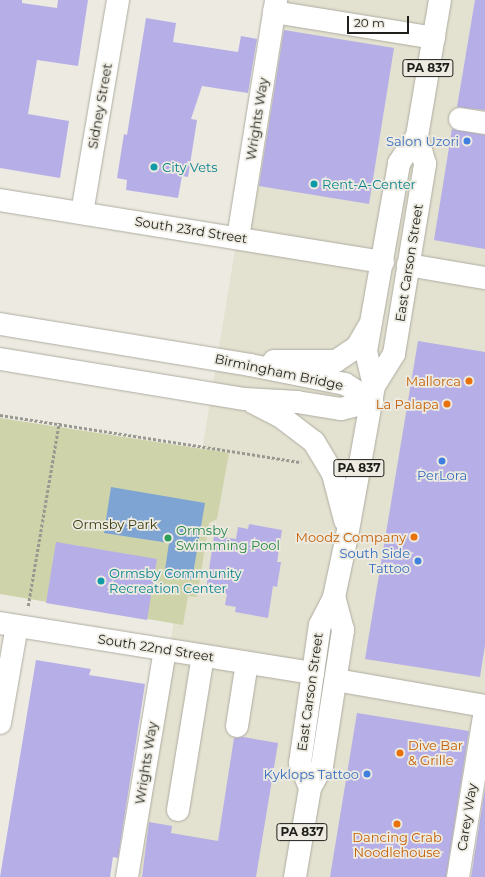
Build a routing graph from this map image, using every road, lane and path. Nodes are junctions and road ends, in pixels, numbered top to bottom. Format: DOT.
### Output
graph roads {
  1 [pos="118,0"];
  2 [pos="440,0"];
  3 [pos="275,6"];
  4 [pos="434,38"];
  5 [pos="460,119"];
  6 [pos="485,123"];
  7 [pos="417,136"];
  8 [pos="0,200"];
  9 [pos="82,213"];
  10 [pos="238,238"];
  11 [pos="382,262"];
  12 [pos="408,265"];
  13 [pos="485,278"];
  14 [pos="372,320"];
  15 [pos="0,324"];
  16 [pos="0,359"];
  17 [pos="250,364"];
  18 [pos="373,393"];
  19 [pos="246,399"];
  20 [pos="0,415"];
  21 [pos="59,422"];
  22 [pos="308,463"];
  23 [pos="347,536"];
  24 [pos="334,597"];
  25 [pos="28,606"];
  26 [pos="8,625"];
  27 [pos="165,650"];
  28 [pos="203,656"];
  29 [pos="247,663"];
  30 [pos="313,673"];
  31 [pos="336,680"];
  32 [pos="485,706"];
  33 [pos="485,710"];
  34 [pos="0,723"];
  35 [pos="237,726"];
  36 [pos="310,788"];
  37 [pos="178,810"];
  38 [pos="127,877"];
  39 [pos="294,877"];
  40 [pos="458,877"];
  1 -- 9 [label="main road, Sidney Street"];
  2 -- 4 [label="main road, East Carson Street / PA 837"];
  3 -- 4 [label="main road"];
  3 -- 10 [label="main road, Wrights Way"];
  4 -- 7 [label="main road, East Carson Street / PA 837"];
  5 -- 6 [label="main road"];
  7 -- 11 [label="main road, East Carson Street"];
  7 -- 12 [label="main road, East Carson Street / PA 837"];
  8 -- 9 [label="main road, South 23rd Street"];
  9 -- 10 [label="main road, South 23rd Street"];
  10 -- 11 [label="main road, South 23rd Street"];
  11 -- 14 [label="main road, East Carson Street"];
  12 -- 13 [label="main road"];
  12 -- 18 [label="main road, East Carson Street / PA 837"];
  14 -- 17 [label="main road"];
  14 -- 18 [label="main road, East Carson Street"];
  15 -- 17 [label="main road, Birmingham Bridge"];
  16 -- 19 [label="main road, Birmingham Bridge"];
  17 -- 18 [label="main road, Birmingham Bridge"];
  18 -- 19 [label="main road, Birmingham Bridge"];
  18 -- 23 [label="main road, East Carson Street / PA 837"];
  19 -- 23 [label="main road"];
  20 -- 21 [label="path"];
  21 -- 22 [label="path"];
  21 -- 25 [label="path"];
  23 -- 24 [label="main road, East Carson Street / PA 837"];
  24 -- 30 [label="main road, East Carson Street / PA 837"];
  24 -- 31 [label="main road, East Carson Street / PA 837"];
  26 -- 27 [label="main road, South 22nd Street"];
  26 -- 34 [label="main road"];
  27 -- 28 [label="main road, South 22nd Street"];
  27 -- 38 [label="main road, Wrights Way"];
  28 -- 29 [label="main road, South 22nd Street"];
  28 -- 37 [label="main road"];
  29 -- 30 [label="main road, South 22nd Street"];
  29 -- 35 [label="main road"];
  30 -- 36 [label="main road, East Carson Street / PA 837"];
  31 -- 32 [label="main road"];
  31 -- 36 [label="main road, East Carson Street / PA 837"];
  33 -- 40 [label="main road, Carey Way"];
  36 -- 39 [label="main road, East Carson Street / PA 837"];
}
